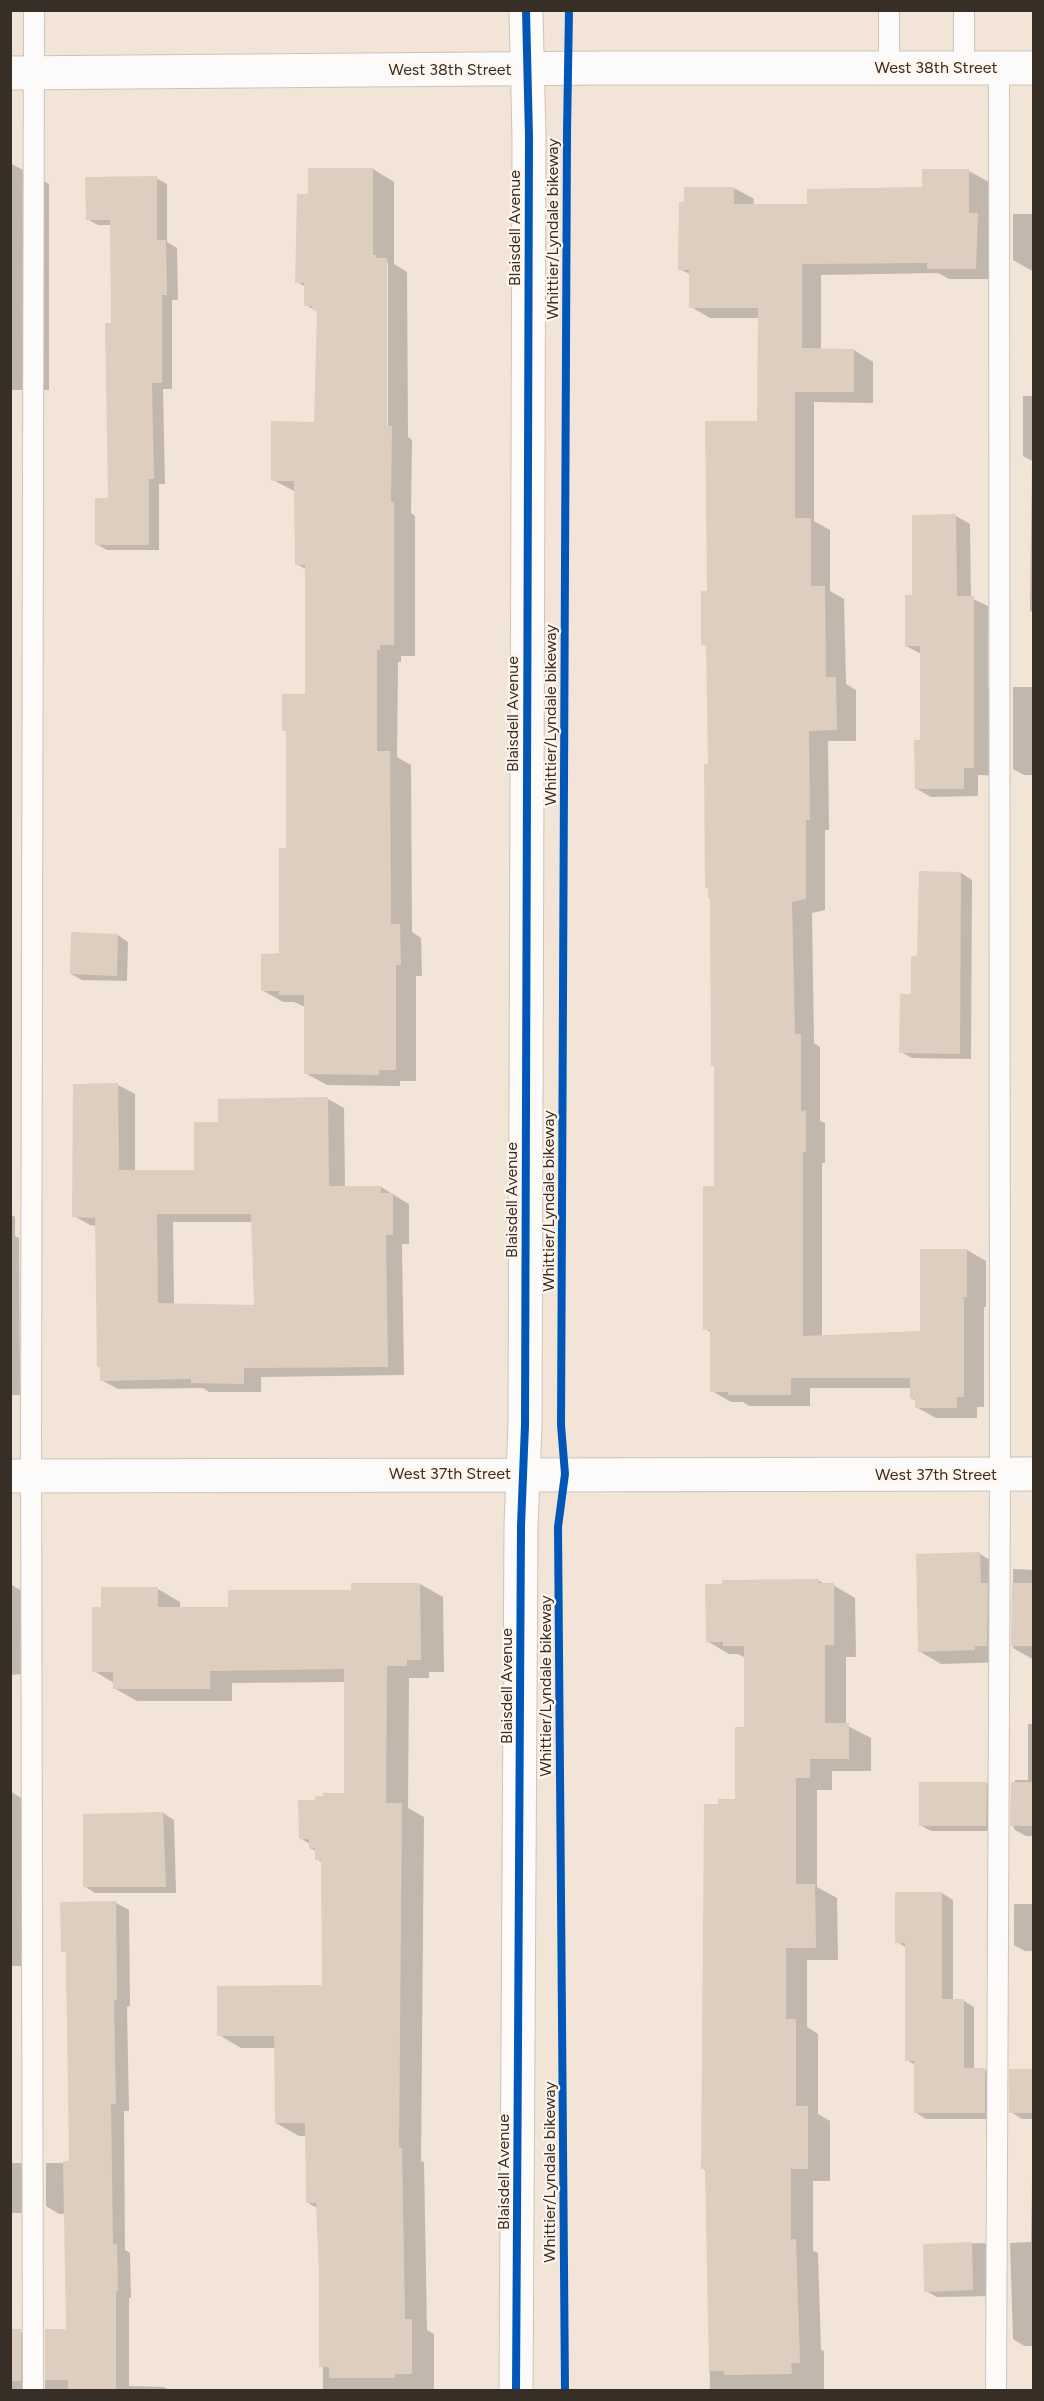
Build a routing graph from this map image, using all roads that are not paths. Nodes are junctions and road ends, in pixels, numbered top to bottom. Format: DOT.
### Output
graph roads {
  1 [pos="34,10"];
  2 [pos="526,10"];
  3 [pos="889,10"];
  4 [pos="964,10"];
  5 [pos="889,68"];
  6 [pos="964,68"];
  7 [pos="999,68"];
  8 [pos="1034,68"];
  9 [pos="528,69"];
  10 [pos="22,73"];
  11 [pos="1034,1474"];
  12 [pos="524,1475"];
  13 [pos="1000,1475"];
  14 [pos="21,1476"];
  15 [pos="33,2391"];
  16 [pos="516,2391"];
  17 [pos="996,2391"];
  1 -- 10 [label="lane"];
  2 -- 9 [label="street, Blaisdell Avenue"];
  3 -- 5 [label="lane"];
  4 -- 6 [label="lane"];
  5 -- 6 [label="street, West 38th Street"];
  5 -- 9 [label="street, West 38th Street"];
  6 -- 7 [label="street, West 38th Street"];
  7 -- 8 [label="street, West 38th Street"];
  7 -- 13 [label="lane"];
  9 -- 10 [label="street, West 38th Street"];
  9 -- 12 [label="street, Blaisdell Avenue"];
  10 -- 14 [label="lane"];
  11 -- 13 [label="street, West 37th Street"];
  12 -- 13 [label="street, West 37th Street"];
  12 -- 14 [label="street, West 37th Street"];
  12 -- 16 [label="street, Blaisdell Avenue"];
  13 -- 17 [label="lane"];
  14 -- 15 [label="lane"];
}
